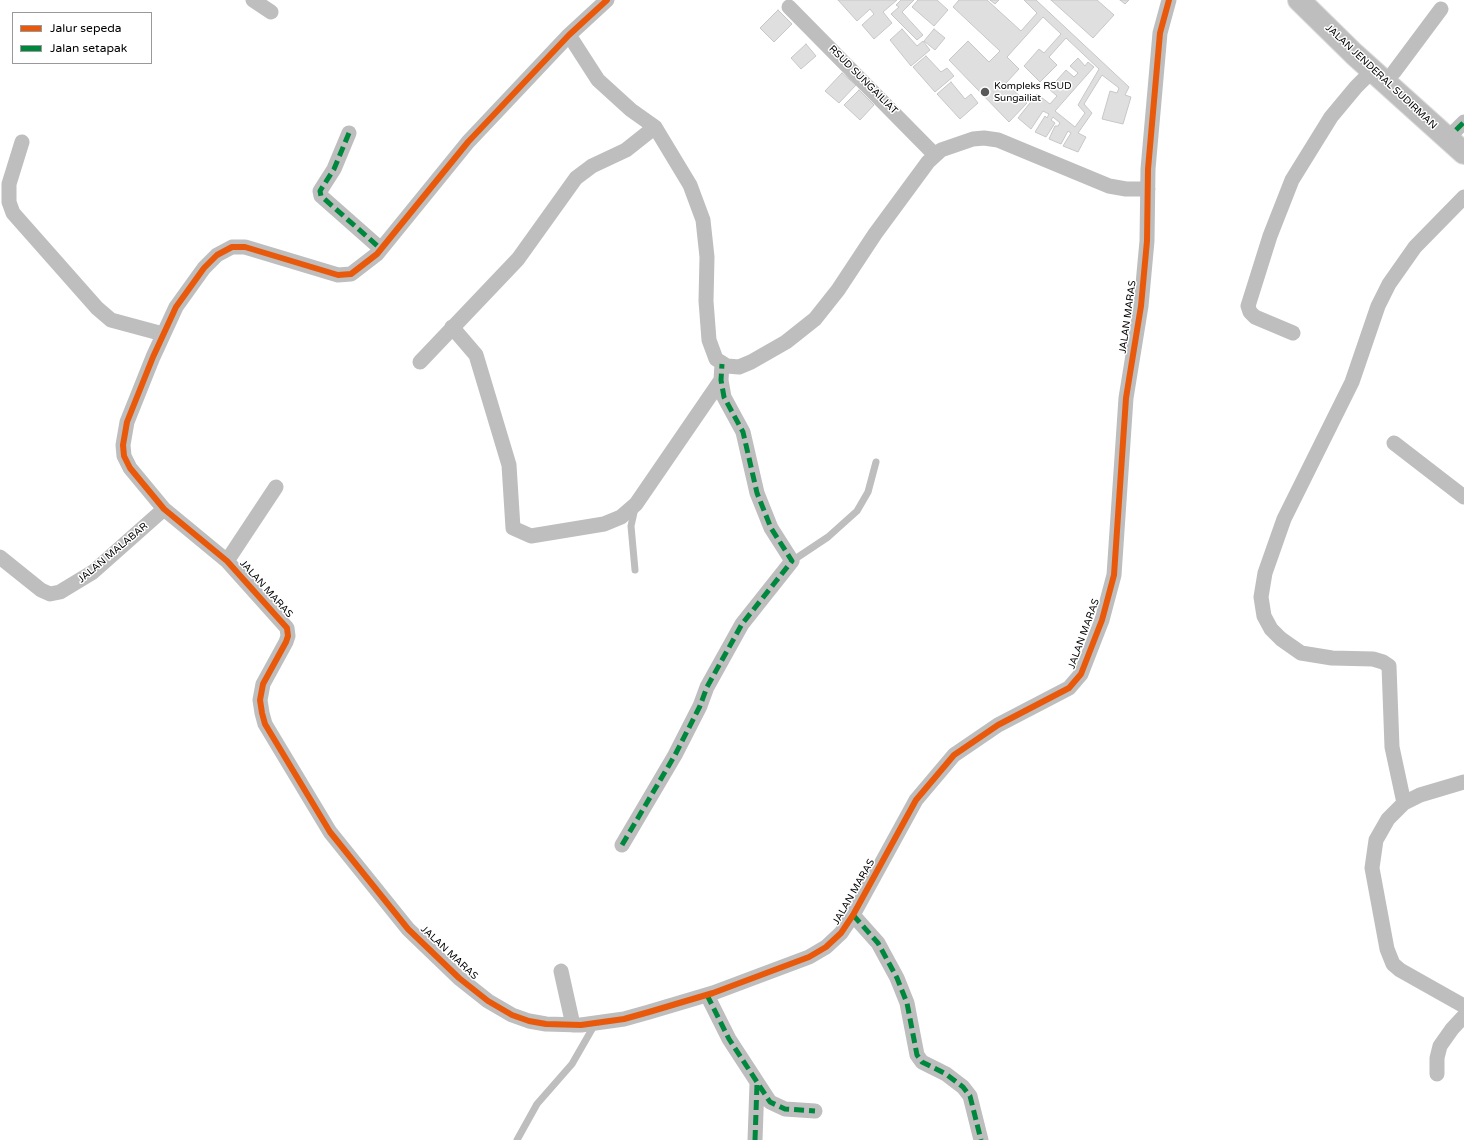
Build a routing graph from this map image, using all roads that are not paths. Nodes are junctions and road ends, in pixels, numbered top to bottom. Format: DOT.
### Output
graph roads {
  1 [pos="253,0"];
  2 [pos="607,0"];
  3 [pos="1169,0"];
  4 [pos="1299,0"];
  5 [pos="1314,0"];
  6 [pos="789,7"];
  7 [pos="1441,9"];
  8 [pos="271,12"];
  9 [pos="569,35"];
  10 [pos="1373,70"];
  11 [pos="1394,72"];
  12 [pos="655,127"];
  13 [pos="1461,130"];
  14 [pos="349,133"];
  15 [pos="22,142"];
  16 [pos="1464,153"];
  17 [pos="935,155"];
  18 [pos="1148,189"];
  19 [pos="1464,197"];
  20 [pos="381,250"];
  21 [pos="452,327"];
  22 [pos="1293,333"];
  23 [pos="163,334"];
  24 [pos="420,362"];
  25 [pos="722,364"];
  26 [pos="721,380"];
  27 [pos="1394,443"];
  28 [pos="876,462"];
  29 [pos="276,486"];
  30 [pos="1464,497"];
  31 [pos="636,504"];
  32 [pos="164,509"];
  33 [pos="0,557"];
  34 [pos="227,561"];
  35 [pos="792,561"];
  36 [pos="635,570"];
  37 [pos="1464,782"];
  38 [pos="1404,803"];
  39 [pos="622,845"];
  40 [pos="853,915"];
  41 [pos="561,971"];
  42 [pos="707,994"];
  43 [pos="1464,1006"];
  44 [pos="1464,1016"];
  45 [pos="595,1024"];
  46 [pos="573,1025"];
  47 [pos="1437,1074"];
  48 [pos="757,1084"];
  49 [pos="815,1111"];
  50 [pos="517,1140"];
  51 [pos="755,1140"];
  52 [pos="981,1140"];
  1 -- 8 [label="street"];
  2 -- 9 [label="street, JALAN MARAS"];
  3 -- 18 [label="street, JALAN MARAS"];
  4 -- 10 [label="highway, JALAN JENDERAL SUDIRMAN"];
  5 -- 11 [label="highway, JALAN JENDERAL SUDIRMAN"];
  6 -- 17 [label="street, RSUD SUNGAILIAT"];
  7 -- 11 [label="street"];
  9 -- 12 [label="street"];
  9 -- 20 [label="street, JALAN MARAS"];
  10 -- 16 [label="highway, JALAN JENDERAL SUDIRMAN"];
  10 -- 22 [label="street"];
  11 -- 13 [label="highway, JALAN JENDERAL SUDIRMAN"];
  12 -- 21 [label="street"];
  12 -- 25 [label="street"];
  14 -- 20 [label="street"];
  15 -- 23 [label="street"];
  17 -- 18 [label="street"];
  17 -- 25 [label="street"];
  18 -- 40 [label="street, JALAN MARAS"];
  19 -- 38 [label="street"];
  20 -- 23 [label="street, JALAN MARAS"];
  21 -- 24 [label="street"];
  21 -- 31 [label="street"];
  23 -- 32 [label="street, JALAN MARAS"];
  25 -- 26 [label="street"];
  26 -- 31 [label="street"];
  26 -- 35 [label="street"];
  27 -- 30 [label="street"];
  28 -- 35 [label="lane"];
  29 -- 34 [label="street"];
  31 -- 36 [label="lane"];
  32 -- 33 [label="street, JALAN MALABAR"];
  32 -- 34 [label="street, JALAN MARAS"];
  34 -- 46 [label="street, JALAN MARAS"];
  35 -- 39 [label="street"];
  37 -- 38 [label="street"];
  38 -- 43 [label="street"];
  40 -- 42 [label="street, JALAN MARAS"];
  40 -- 52 [label="street"];
  41 -- 46 [label="street"];
  42 -- 45 [label="street, JALAN MARAS"];
  42 -- 48 [label="street"];
  44 -- 47 [label="street"];
  45 -- 46 [label="street, JALAN MARAS"];
  45 -- 50 [label="lane"];
  48 -- 49 [label="street"];
  48 -- 51 [label="street"];
}
